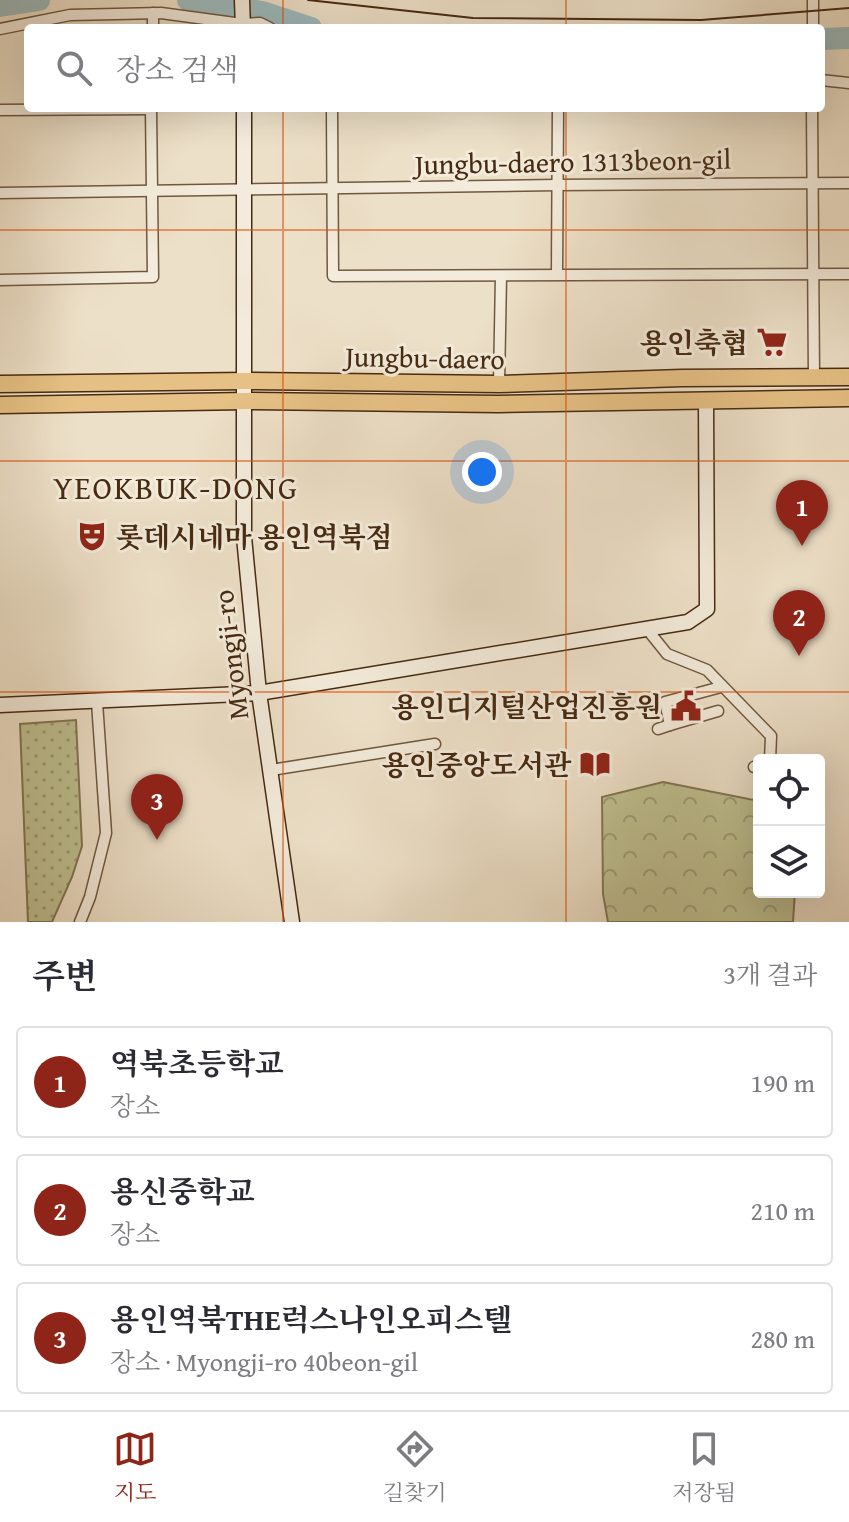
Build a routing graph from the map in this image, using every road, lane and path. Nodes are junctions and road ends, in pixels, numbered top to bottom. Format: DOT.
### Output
graph roads {
  1 [pos="242,0"];
  2 [pos="813,0"];
  3 [pos="153,13"];
  4 [pos="24,24"];
  5 [pos="25,24"];
  6 [pos="153,24"];
  7 [pos="242,24"];
  8 [pos="262,24"];
  9 [pos="813,24"];
  10 [pos="0,29"];
  11 [pos="825,80"];
  12 [pos="849,83"];
  13 [pos="0,110"];
  14 [pos="24,110"];
  15 [pos="151,112"];
  16 [pos="244,112"];
  17 [pos="332,112"];
  18 [pos="558,112"];
  19 [pos="812,112"];
  20 [pos="814,183"];
  21 [pos="849,183"];
  22 [pos="558,185"];
  23 [pos="245,189"];
  24 [pos="332,189"];
  25 [pos="151,191"];
  26 [pos="0,193"];
  27 [pos="557,274"];
  28 [pos="813,274"];
  29 [pos="849,274"];
  30 [pos="501,276"];
  31 [pos="0,280"];
  32 [pos="849,377"];
  33 [pos="814,378"];
  34 [pos="246,381"];
  35 [pos="0,384"];
  36 [pos="499,384"];
  37 [pos="849,398"];
  38 [pos="246,401"];
  39 [pos="706,401"];
  40 [pos="0,405"];
  41 [pos="647,629"];
  42 [pos="721,687"];
  43 [pos="259,693"];
  44 [pos="97,702"];
  45 [pos="0,705"];
  46 [pos="718,711"];
  47 [pos="670,725"];
  48 [pos="658,729"];
  49 [pos="435,744"];
  50 [pos="770,754"];
  51 [pos="271,770"];
  52 [pos="80,922"];
  53 [pos="292,922"];
  1 -- 7 [label="street"];
  2 -- 9 [label="street"];
  3 -- 5 [label="street"];
  3 -- 6 [label="street"];
  3 -- 7 [label="street"];
  4 -- 10 [label="street"];
  7 -- 8 [label="street"];
  11 -- 12 [label="street"];
  13 -- 14 [label="street"];
  15 -- 25 [label="street"];
  16 -- 23 [label="street, Myongji-ro"];
  17 -- 24 [label="street"];
  18 -- 22 [label="street"];
  19 -- 20 [label="street"];
  20 -- 21 [label="street, Jungbu-daero 1313beon-gil"];
  20 -- 22 [label="street, Jungbu-daero 1313beon-gil"];
  20 -- 28 [label="street"];
  22 -- 24 [label="street, Jungbu-daero 1313beon-gil"];
  22 -- 27 [label="street"];
  23 -- 24 [label="street, Jungbu-daero 1313beon-gil"];
  23 -- 25 [label="street, Jungbu-daero 1313beon-gil"];
  23 -- 34 [label="street, Myongji-ro"];
  24 -- 30 [label="street"];
  25 -- 26 [label="street, Jungbu-daero 1313beon-gil"];
  25 -- 31 [label="street"];
  27 -- 28 [label="street"];
  27 -- 30 [label="street"];
  28 -- 29 [label="street"];
  28 -- 33 [label="street"];
  30 -- 36 [label="street"];
  32 -- 33 [label="main road, Jungbu-daero"];
  33 -- 36 [label="main road, Jungbu-daero"];
  34 -- 35 [label="main road, Jungbu-daero"];
  34 -- 36 [label="main road, Jungbu-daero"];
  34 -- 38 [label="street, Myongji-ro"];
  37 -- 39 [label="main road, Jungbu-daero"];
  38 -- 39 [label="main road, Jungbu-daero"];
  38 -- 40 [label="main road, Jungbu-daero"];
  38 -- 43 [label="street, Myongji-ro"];
  39 -- 41 [label="street"];
  41 -- 42 [label="street"];
  41 -- 43 [label="street"];
  42 -- 47 [label="street"];
  42 -- 50 [label="street"];
  43 -- 44 [label="street"];
  43 -- 51 [label="street, Myongji-ro"];
  44 -- 45 [label="street"];
  44 -- 52 [label="street"];
  46 -- 47 [label="street"];
  47 -- 48 [label="street"];
  49 -- 51 [label="street"];
  51 -- 53 [label="street, Myongji-ro"];
}
